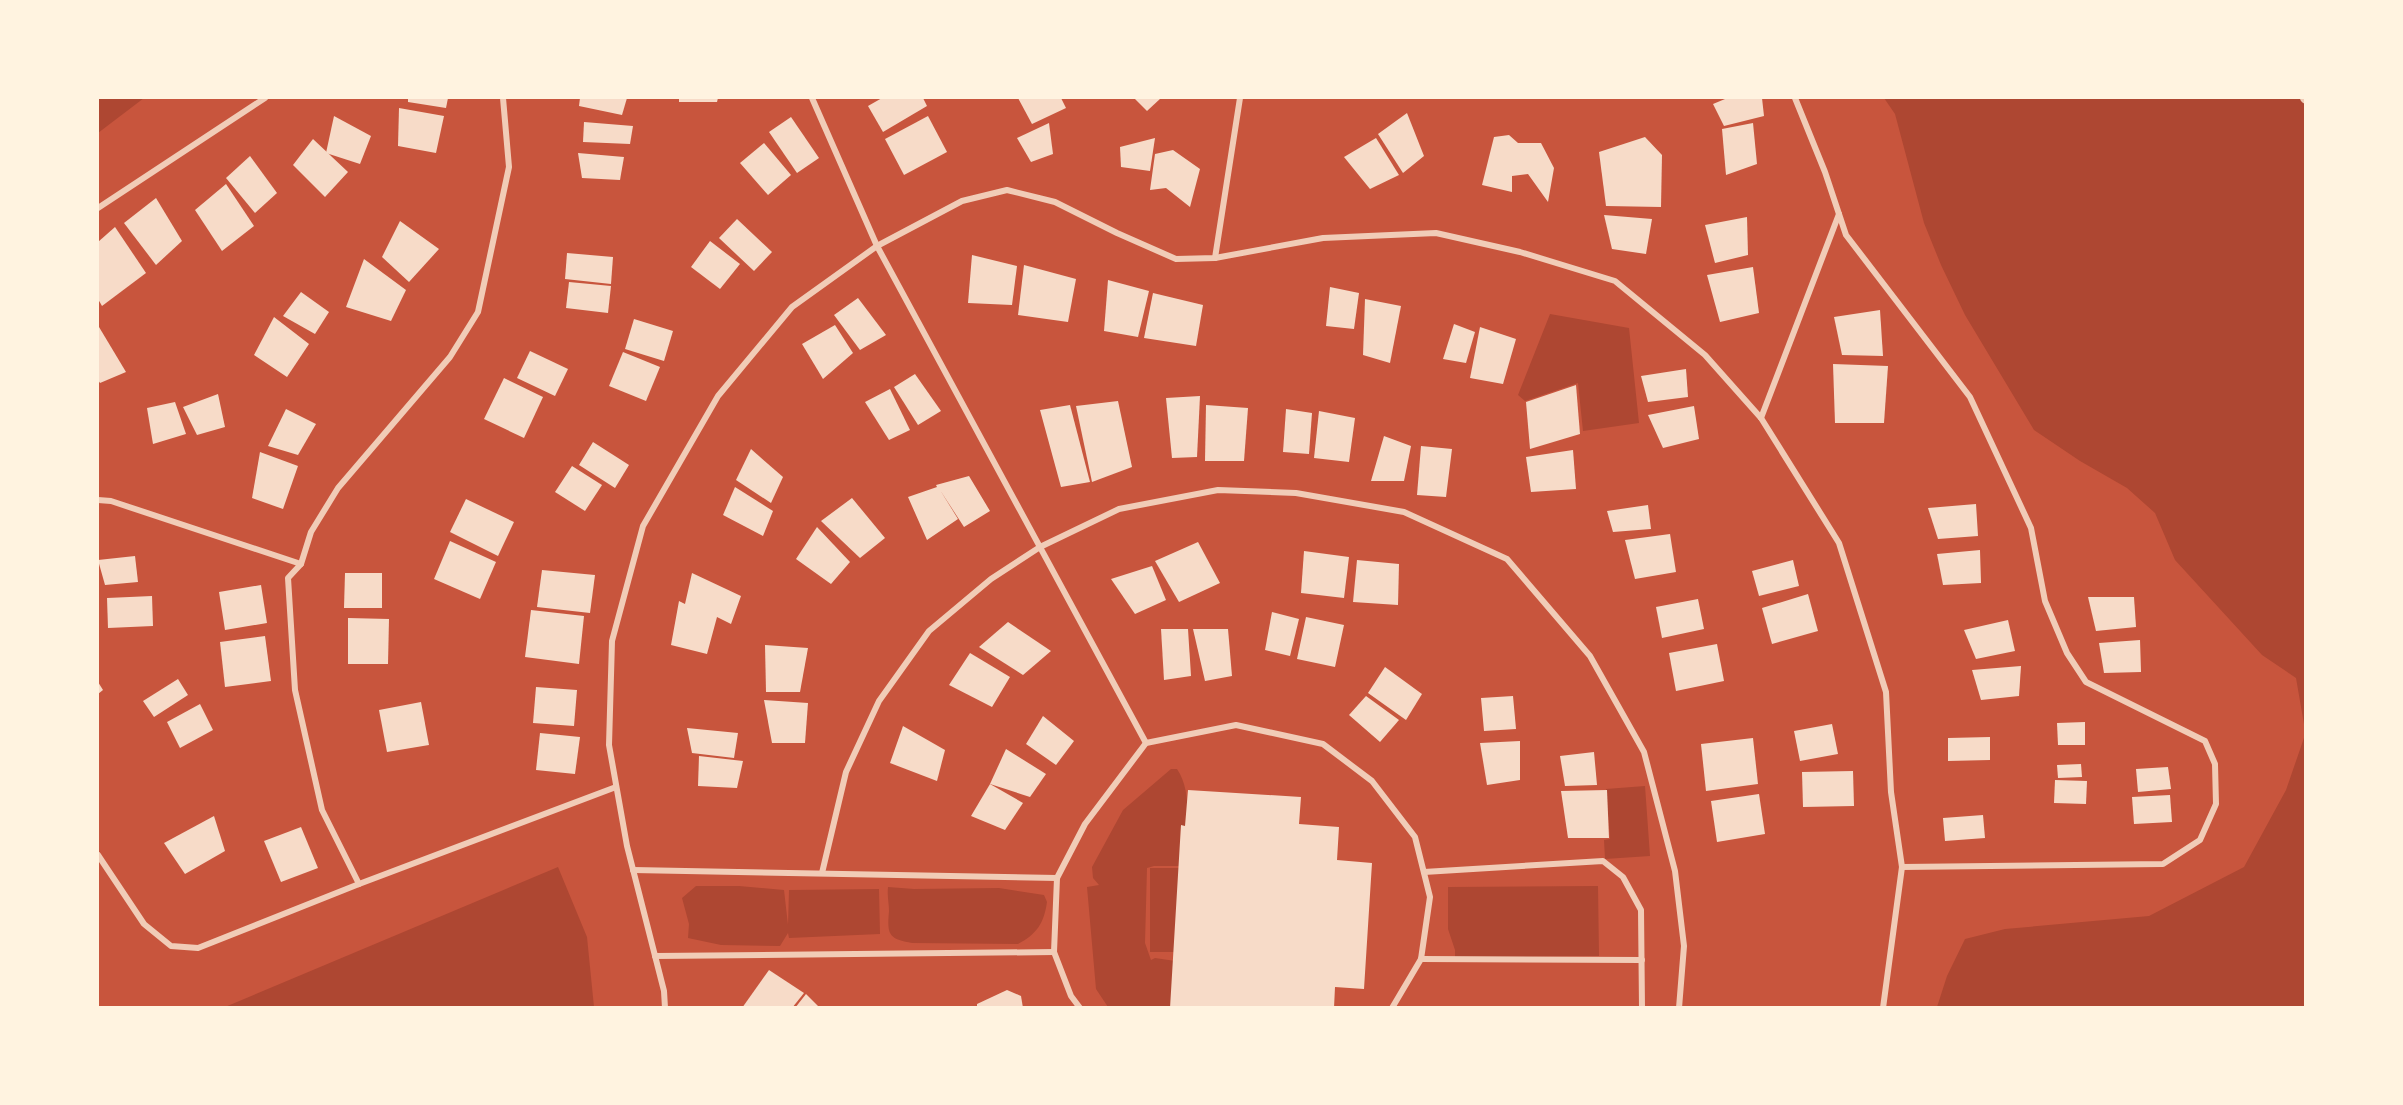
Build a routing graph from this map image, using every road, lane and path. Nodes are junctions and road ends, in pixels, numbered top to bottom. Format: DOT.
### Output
graph roads {
  1 [pos="265,98"];
  2 [pos="503,98"];
  3 [pos="812,98"];
  4 [pos="1240,98"];
  5 [pos="1794,98"];
  6 [pos="98,208"];
  7 [pos="1839,214"];
  8 [pos="877,246"];
  9 [pos="1215,258"];
  10 [pos="1761,418"];
  11 [pos="98,500"];
  12 [pos="1040,547"];
  13 [pos="301,564"];
  14 [pos="1146,743"];
  15 [pos="616,787"];
  16 [pos="98,855"];
  17 [pos="1902,867"];
  18 [pos="633,870"];
  19 [pos="1424,872"];
  20 [pos="822,873"];
  21 [pos="1057,878"];
  22 [pos="359,884"];
  23 [pos="1054,952"];
  24 [pos="655,956"];
  25 [pos="1421,959"];
  26 [pos="1642,960"];
  27 [pos="665,1008"];
  28 [pos="1080,1008"];
  29 [pos="1392,1008"];
  30 [pos="1642,1008"];
  31 [pos="1679,1008"];
  32 [pos="1883,1008"];
  1 -- 6 [label="street"];
  2 -- 13 [label="street"];
  3 -- 8 [label="street"];
  4 -- 9 [label="street"];
  5 -- 7 [label="street"];
  7 -- 10 [label="street"];
  7 -- 17 [label="street"];
  8 -- 9 [label="street"];
  8 -- 12 [label="street"];
  8 -- 15 [label="street"];
  9 -- 10 [label="street"];
  10 -- 17 [label="street"];
  11 -- 13 [label="street"];
  12 -- 14 [label="street"];
  12 -- 20 [label="street"];
  12 -- 31 [label="street"];
  13 -- 22 [label="street"];
  14 -- 19 [label="street"];
  14 -- 21 [label="street"];
  15 -- 18 [label="street"];
  15 -- 22 [label="street"];
  16 -- 22 [label="street"];
  17 -- 32 [label="street"];
  18 -- 20 [label="street"];
  18 -- 24 [label="street"];
  19 -- 25 [label="street"];
  19 -- 26 [label="street"];
  20 -- 21 [label="street"];
  21 -- 23 [label="street"];
  23 -- 24 [label="street"];
  23 -- 28 [label="street"];
  24 -- 27 [label="street"];
  25 -- 26 [label="street"];
  25 -- 29 [label="street"];
  26 -- 30 [label="street"];
}
